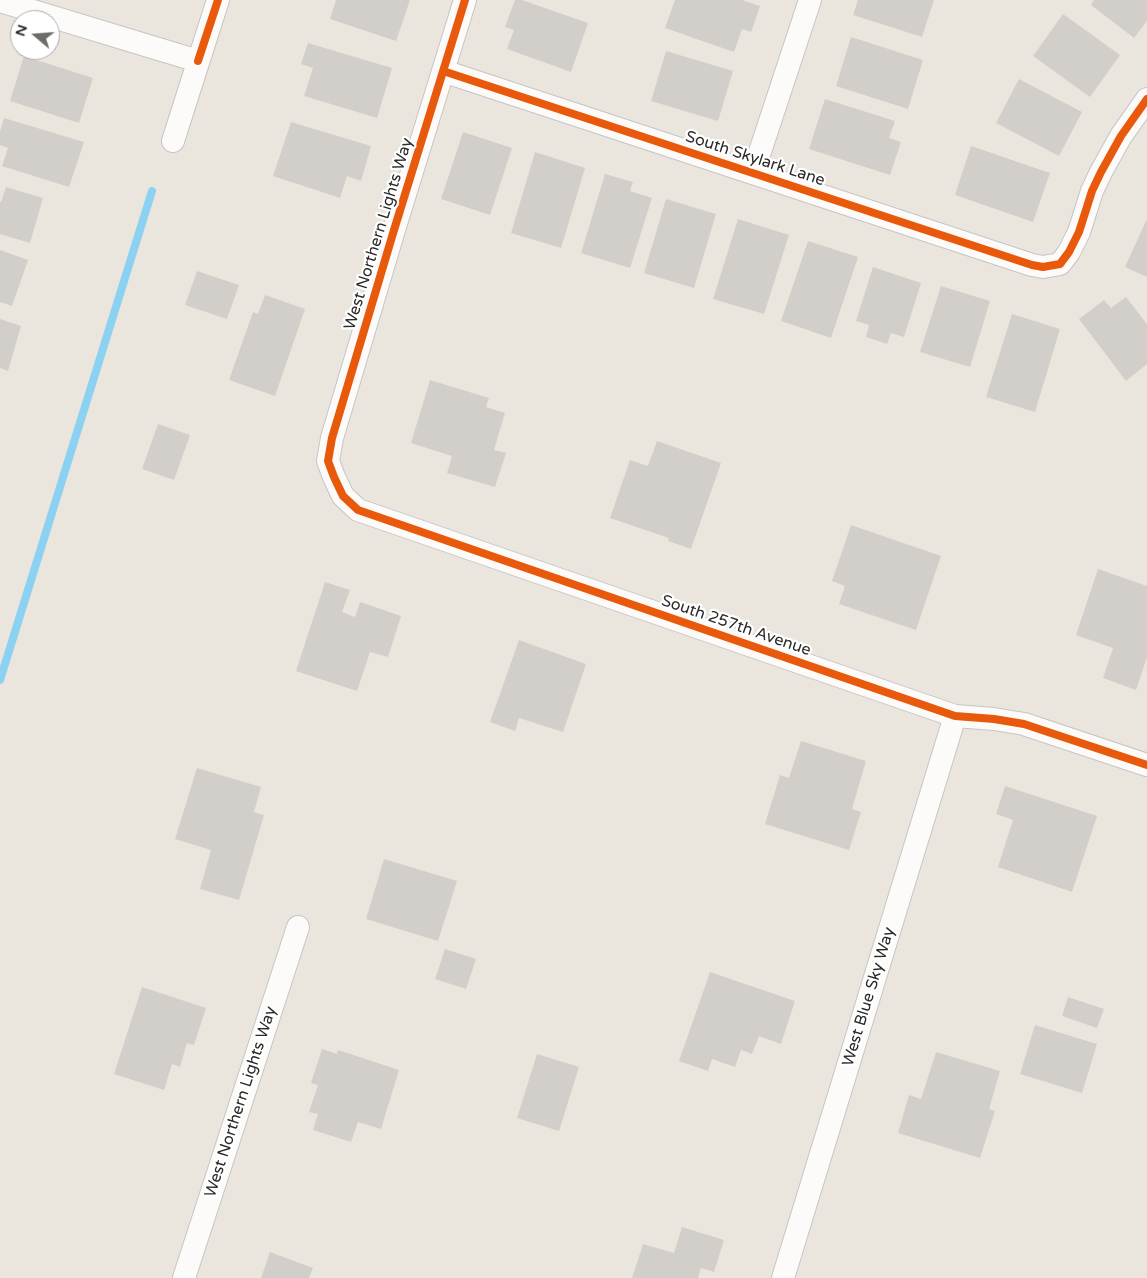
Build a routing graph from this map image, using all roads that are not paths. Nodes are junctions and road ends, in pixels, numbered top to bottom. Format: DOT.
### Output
graph roads {
  1 [pos="218,0"];
  2 [pos="465,0"];
  3 [pos="810,0"];
  4 [pos="0,1"];
  5 [pos="198,61"];
  6 [pos="444,71"];
  7 [pos="1147,99"];
  8 [pos="173,141"];
  9 [pos="753,173"];
  10 [pos="334,477"];
  11 [pos="955,716"];
  12 [pos="1147,764"];
  13 [pos="298,927"];
  14 [pos="184,1278"];
  15 [pos="783,1278"];
  1 -- 5 [label="street"];
  2 -- 6 [label="street, West Northern Lights Way"];
  3 -- 9 [label="street"];
  4 -- 5 [label="street"];
  5 -- 8 [label="street"];
  6 -- 9 [label="street, South Skylark Lane"];
  6 -- 10 [label="street, West Northern Lights Way"];
  7 -- 9 [label="street, South Skylark Lane"];
  10 -- 11 [label="street, South 257th Avenue"];
  11 -- 12 [label="street, South 257th Avenue"];
  11 -- 15 [label="street, West Blue Sky Way"];
  13 -- 14 [label="street, West Northern Lights Way"];
}
